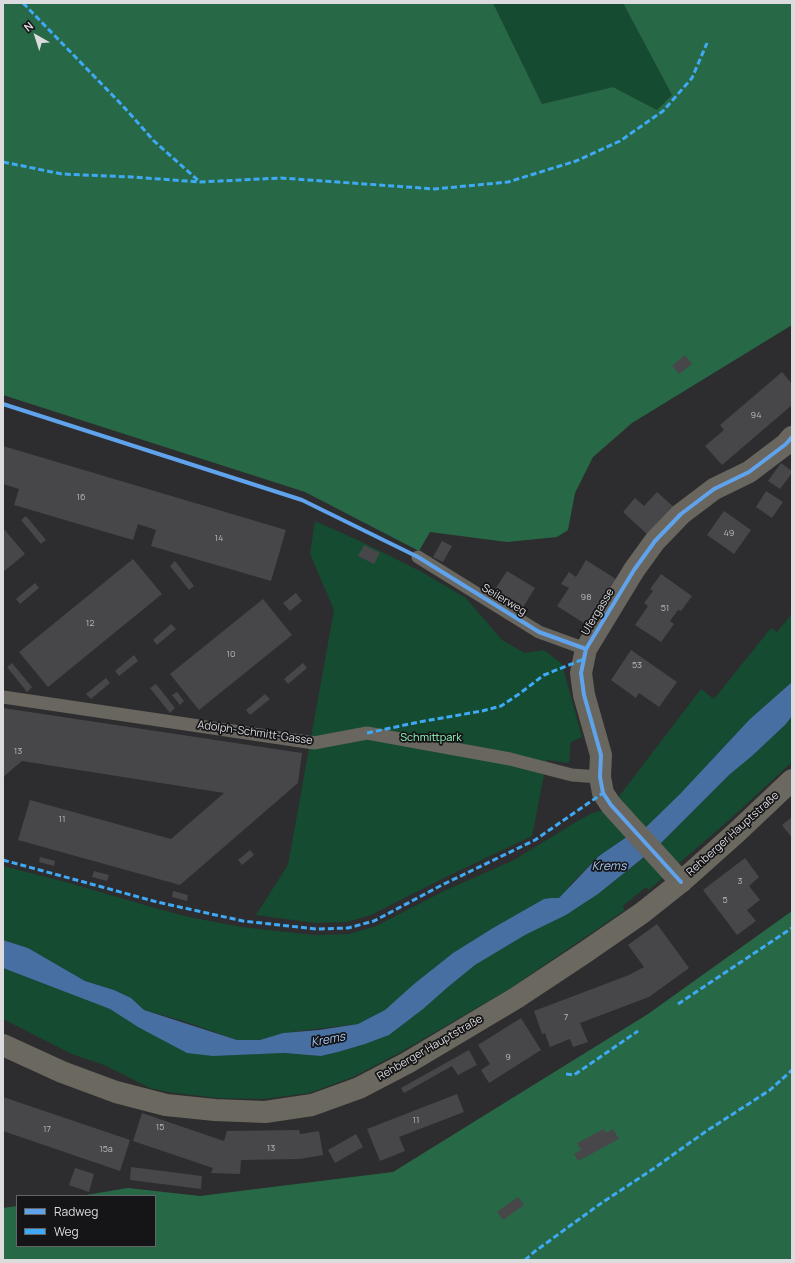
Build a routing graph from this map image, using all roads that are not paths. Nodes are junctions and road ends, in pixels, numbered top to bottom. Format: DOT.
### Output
graph roads {
  1 [pos="792,437"];
  2 [pos="418,557"];
  3 [pos="586,649"];
  4 [pos="3,697"];
  5 [pos="600,777"];
  6 [pos="792,780"];
  7 [pos="676,876"];
  8 [pos="3,1045"];
  1 -- 3 [label="street, Ufergasse"];
  2 -- 3 [label="lane, Seilerweg"];
  3 -- 5 [label="street, Ufergasse"];
  4 -- 5 [label="lane, Adolph-Schmitt-Gasse"];
  5 -- 7 [label="street, Ufergasse"];
  6 -- 7 [label="main road, Rehberger Hauptstraße"];
  7 -- 8 [label="main road, Rehberger Hauptstraße"];
}
